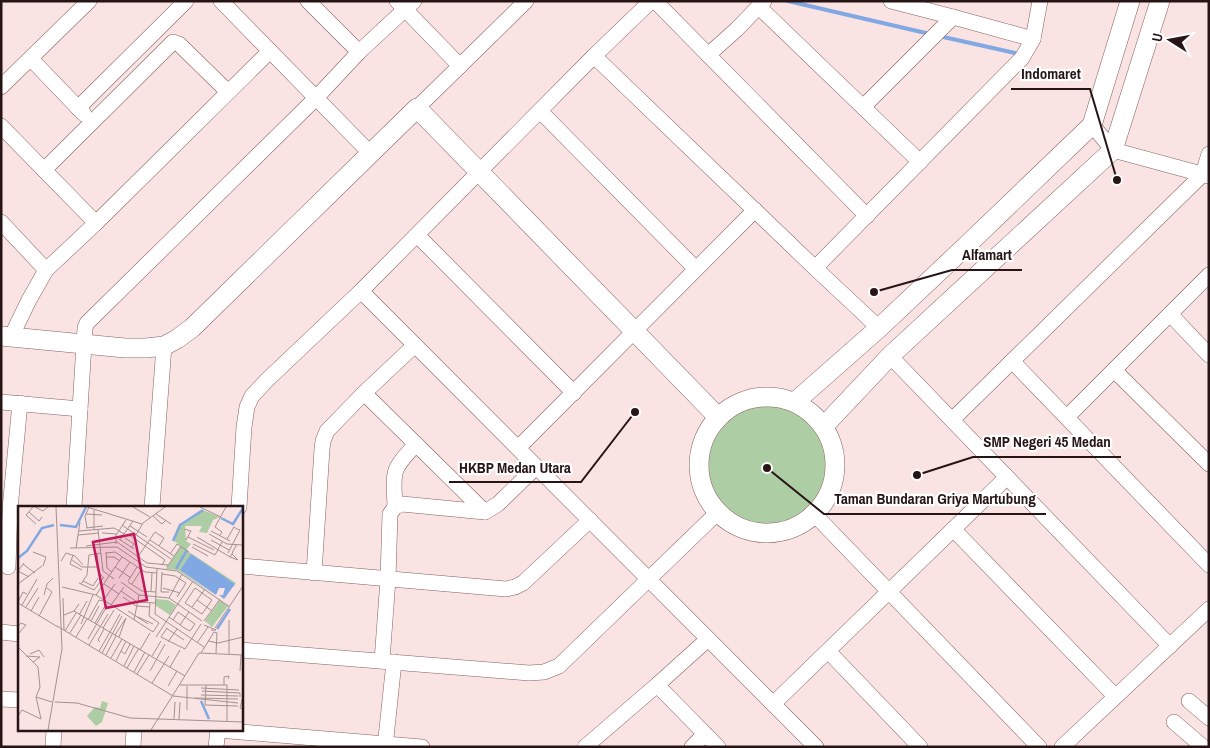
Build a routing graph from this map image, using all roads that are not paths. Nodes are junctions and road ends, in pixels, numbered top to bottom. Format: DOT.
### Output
graph roads {
  1 [pos="90,1"];
  2 [pos="186,1"];
  3 [pos="221,1"];
  4 [pos="308,1"];
  5 [pos="526,1"];
  6 [pos="651,1"];
  7 [pos="655,1"];
  8 [pos="891,1"];
  9 [pos="1040,1"];
  10 [pos="1130,1"];
  11 [pos="1160,1"];
  12 [pos="406,4"];
  13 [pos="761,4"];
  14 [pos="953,17"];
  15 [pos="1033,39"];
  16 [pos="270,51"];
  17 [pos="359,52"];
  18 [pos="708,55"];
  19 [pos="594,56"];
  20 [pos="30,59"];
  21 [pos="460,66"];
  22 [pos="1,87"];
  23 [pos="228,92"];
  24 [pos="316,98"];
  25 [pos="863,107"];
  26 [pos="78,108"];
  27 [pos="417,108"];
  28 [pos="540,111"];
  29 [pos="92,123"];
  30 [pos="1092,125"];
  31 [pos="1,126"];
  32 [pos="1113,150"];
  33 [pos="370,154"];
  34 [pos="1209,154"];
  35 [pos="920,162"];
  36 [pos="44,170"];
  37 [pos="479,172"];
  38 [pos="1206,175"];
  39 [pos="755,210"];
  40 [pos="867,216"];
  41 [pos="1,222"];
  42 [pos="96,223"];
  43 [pos="418,235"];
  44 [pos="815,268"];
  45 [pos="46,270"];
  46 [pos="696,270"];
  47 [pos="1209,275"];
  48 [pos="361,291"];
  49 [pos="1170,314"];
  50 [pos="879,328"];
  51 [pos="635,331"];
  52 [pos="6,337"];
  53 [pos="84,344"];
  54 [pos="415,345"];
  55 [pos="164,346"];
  56 [pos="1209,355"];
  57 [pos="890,356"];
  58 [pos="1012,361"];
  59 [pos="1114,370"];
  60 [pos="364,393"];
  61 [pos="574,393"];
  62 [pos="1,402"];
  63 [pos="795,402"];
  64 [pos="20,403"];
  65 [pos="80,409"];
  66 [pos="718,417"];
  67 [pos="1067,417"];
  68 [pos="952,420"];
  69 [pos="824,426"];
  70 [pos="416,444"];
  71 [pos="518,448"];
  72 [pos="8,462"];
  73 [pos="1209,464"];
  74 [pos="536,466"];
  75 [pos="1007,477"];
  76 [pos="74,506"];
  77 [pos="152,506"];
  78 [pos="239,506"];
  79 [pos="395,507"];
  80 [pos="6,508"];
  81 [pos="485,512"];
  82 [pos="717,513"];
  83 [pos="815,514"];
  84 [pos="590,520"];
  85 [pos="953,529"];
  86 [pos="1209,565"];
  87 [pos="242,566"];
  88 [pos="9,567"];
  89 [pos="314,573"];
  90 [pos="388,579"];
  91 [pos="649,579"];
  92 [pos="889,591"];
  93 [pos="1209,609"];
  94 [pos="1,632"];
  95 [pos="18,634"];
  96 [pos="708,639"];
  97 [pos="1170,646"];
  98 [pos="242,650"];
  99 [pos="828,651"];
  100 [pos="388,661"];
  101 [pos="657,685"];
  102 [pos="1115,696"];
  103 [pos="1,699"];
  104 [pos="18,700"];
  105 [pos="1189,701"];
  106 [pos="773,704"];
  107 [pos="1209,718"];
  108 [pos="1174,722"];
  109 [pos="54,730"];
  110 [pos="134,730"];
  111 [pos="218,730"];
  112 [pos="705,734"];
  113 [pos="289,741"];
  114 [pos="385,745"];
  115 [pos="53,747"];
  116 [pos="133,747"];
  117 [pos="216,747"];
  118 [pos="422,747"];
  119 [pos="585,747"];
  120 [pos="692,747"];
  121 [pos="718,747"];
  122 [pos="816,747"];
  123 [pos="920,747"];
  124 [pos="1039,747"];
  125 [pos="1062,747"];
  126 [pos="1203,747"];
  1 -- 20 [label="street"];
  2 -- 26 [label="street"];
  3 -- 16 [label="street"];
  4 -- 17 [label="street"];
  5 -- 21 [label="street"];
  6 -- 19 [label="street"];
  7 -- 18 [label="street"];
  8 -- 14 [label="street"];
  9 -- 15 [label="street"];
  10 -- 30 [label="street"];
  11 -- 32 [label="street"];
  12 -- 17 [label="street"];
  12 -- 21 [label="street"];
  13 -- 18 [label="street"];
  13 -- 25 [label="street"];
  14 -- 15 [label="street"];
  14 -- 25 [label="street"];
  15 -- 35 [label="street"];
  16 -- 23 [label="street"];
  16 -- 24 [label="street"];
  17 -- 24 [label="street"];
  18 -- 40 [label="street"];
  19 -- 28 [label="street"];
  19 -- 39 [label="street"];
  20 -- 22 [label="street"];
  20 -- 26 [label="street"];
  21 -- 27 [label="street"];
  23 -- 29 [label="street"];
  23 -- 42 [label="street"];
  24 -- 33 [label="street"];
  24 -- 53 [label="street"];
  25 -- 35 [label="street"];
  26 -- 29 [label="street"];
  27 -- 33 [label="street"];
  27 -- 37 [label="street"];
  28 -- 37 [label="street"];
  28 -- 46 [label="street"];
  29 -- 36 [label="street"];
  30 -- 32 [label="street"];
  30 -- 50 [label="street"];
  31 -- 36 [label="street"];
  32 -- 38 [label="street"];
  32 -- 57 [label="street"];
  33 -- 55 [label="street"];
  34 -- 38 [label="street"];
  35 -- 40 [label="street"];
  36 -- 42 [label="street"];
  37 -- 43 [label="street"];
  37 -- 51 [label="street"];
  38 -- 58 [label="street"];
  39 -- 44 [label="street"];
  39 -- 46 [label="street"];
  40 -- 44 [label="street"];
  41 -- 45 [label="street"];
  42 -- 45 [label="street"];
  43 -- 48 [label="street"];
  43 -- 61 [label="street"];
  44 -- 50 [label="street"];
  45 -- 52 [label="street"];
  46 -- 51 [label="street"];
  47 -- 49 [label="street"];
  48 -- 54 [label="street"];
  48 -- 78 [label="street"];
  49 -- 56 [label="street"];
  49 -- 59 [label="street"];
  50 -- 63 [label="street"];
  51 -- 61 [label="street"];
  51 -- 66 [label="street"];
  52 -- 53 [label="street"];
  53 -- 55 [label="street"];
  53 -- 65 [label="street"];
  54 -- 60 [label="street"];
  54 -- 71 [label="street"];
  55 -- 77 [label="street"];
  57 -- 68 [label="street"];
  57 -- 69 [label="street"];
  58 -- 67 [label="street"];
  58 -- 68 [label="street"];
  59 -- 67 [label="street"];
  59 -- 73 [label="street"];
  60 -- 70 [label="street"];
  60 -- 89 [label="street"];
  61 -- 71 [label="street"];
  62 -- 64 [label="street"];
  63 -- 66 [label="street"];
  63 -- 69 [label="street"];
  64 -- 65 [label="street"];
  64 -- 72 [label="street"];
  65 -- 76 [label="street"];
  66 -- 82 [label="street"];
  67 -- 86 [label="street"];
  68 -- 75 [label="street"];
  69 -- 83 [label="street"];
  70 -- 79 [label="street"];
  70 -- 81 [label="street"];
  71 -- 74 [label="street"];
  72 -- 80 [label="street"];
  74 -- 81 [label="street"];
  74 -- 84 [label="street"];
  75 -- 85 [label="street"];
  75 -- 97 [label="street"];
  79 -- 81 [label="street"];
  79 -- 90 [label="street"];
  80 -- 88 [label="street"];
  82 -- 83 [label="street"];
  82 -- 91 [label="street"];
  83 -- 92 [label="street"];
  84 -- 90 [label="street"];
  84 -- 91 [label="street"];
  85 -- 92 [label="street"];
  85 -- 102 [label="street"];
  87 -- 89 [label="street"];
  89 -- 90 [label="street"];
  90 -- 100 [label="street"];
  91 -- 96 [label="street"];
  91 -- 100 [label="street"];
  92 -- 99 [label="street"];
  92 -- 124 [label="street"];
  93 -- 97 [label="street"];
  94 -- 95 [label="street"];
  96 -- 101 [label="street"];
  96 -- 106 [label="street"];
  97 -- 102 [label="street"];
  98 -- 100 [label="street"];
  99 -- 106 [label="street"];
  99 -- 123 [label="street"];
  100 -- 114 [label="street"];
  101 -- 112 [label="street"];
  101 -- 119 [label="street"];
  102 -- 125 [label="street"];
  103 -- 104 [label="street"];
  105 -- 107 [label="street"];
  106 -- 122 [label="street"];
  108 -- 126 [label="street"];
  109 -- 115 [label="street"];
  110 -- 116 [label="street"];
  111 -- 113 [label="street"];
  111 -- 117 [label="street"];
  112 -- 120 [label="street"];
  112 -- 121 [label="street"];
  113 -- 114 [label="street"];
  114 -- 118 [label="street"];
}
